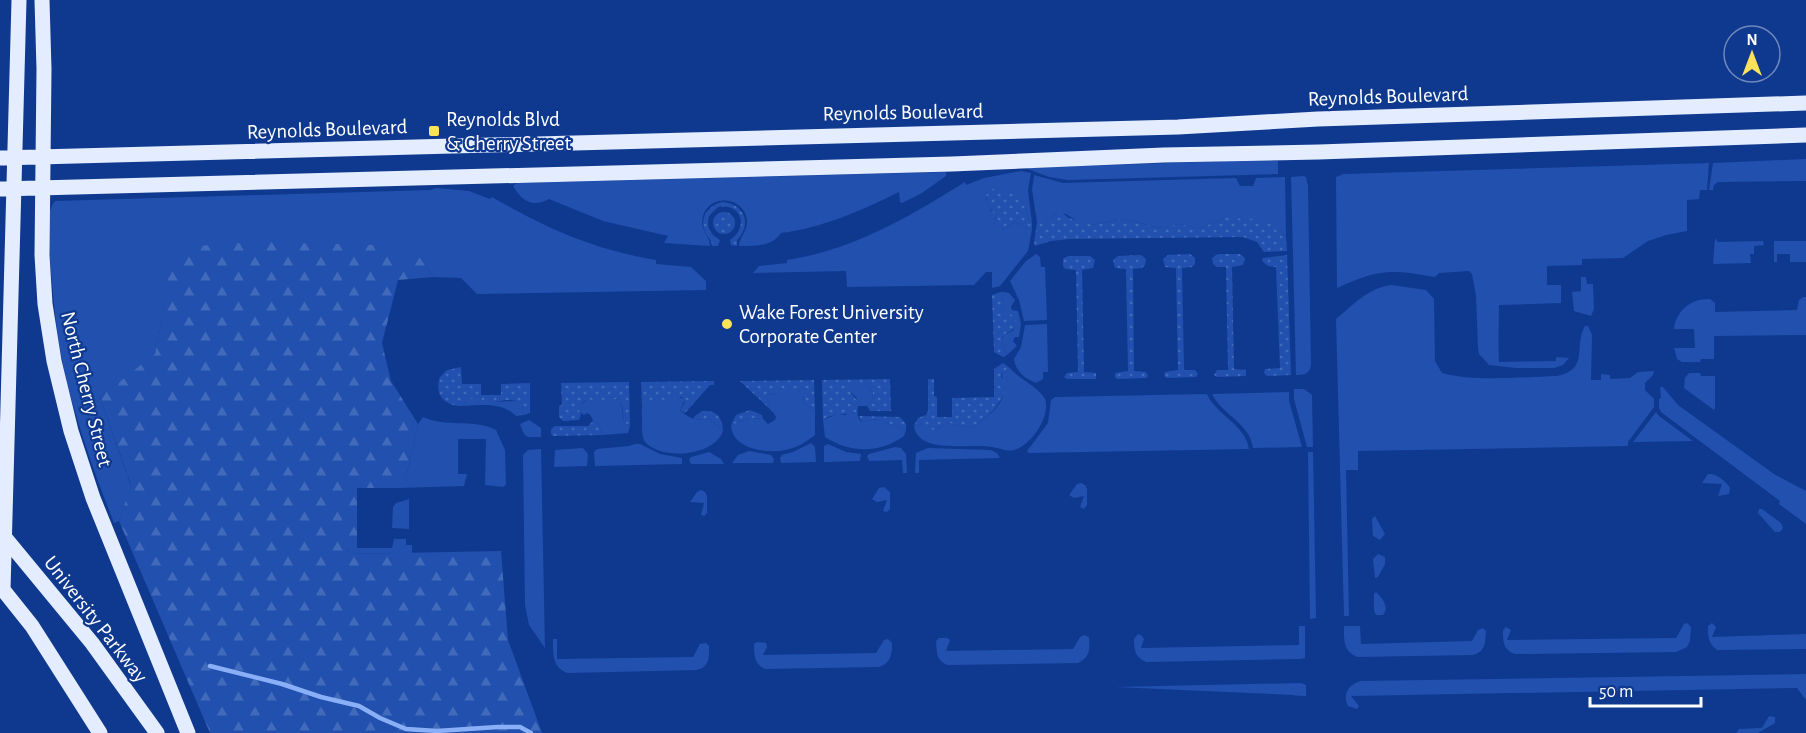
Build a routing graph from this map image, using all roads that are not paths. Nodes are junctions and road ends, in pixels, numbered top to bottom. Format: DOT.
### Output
graph roads {
  1 [pos="19,0"];
  2 [pos="42,0"];
  3 [pos="1806,103"];
  4 [pos="1806,135"];
  5 [pos="42,157"];
  6 [pos="7,158"];
  7 [pos="41,188"];
  8 [pos="7,189"];
  9 [pos="2,535"];
  10 [pos="2,588"];
  11 [pos="100,733"];
  12 [pos="157,733"];
  13 [pos="188,733"];
  1 -- 6 [label="main road"];
  2 -- 5 [label="main road, North Cherry Street"];
  3 -- 5 [label="main road, Reynolds Boulevard"];
  4 -- 7 [label="main road"];
  5 -- 6 [label="main road, Reynolds Boulevard"];
  5 -- 7 [label="main road, North Cherry Street"];
  6 -- 8 [label="main road"];
  7 -- 8 [label="main road"];
  7 -- 13 [label="main road, North Cherry Street"];
  8 -- 9 [label="main road"];
  9 -- 10 [label="main road"];
  9 -- 12 [label="main road, University Parkway"];
  10 -- 11 [label="main road"];
}
